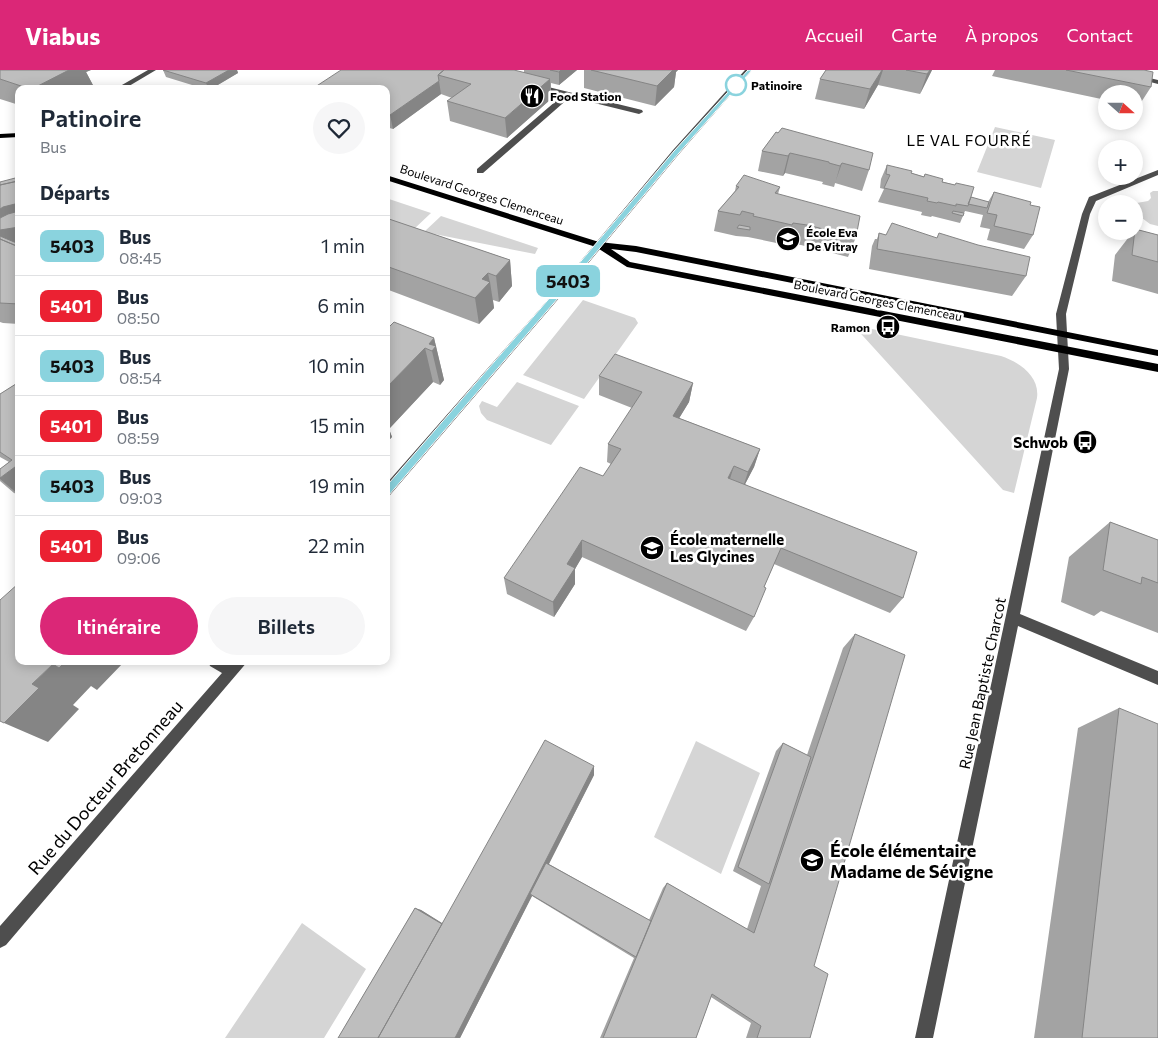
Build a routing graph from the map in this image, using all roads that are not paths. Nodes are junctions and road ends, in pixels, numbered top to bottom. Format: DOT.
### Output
graph roads {
  1 [pos="153,70"];
  2 [pos="749,70"];
  3 [pos="1129,76"];
  4 [pos="1158,82"];
  5 [pos="530,84"];
  6 [pos="125,85"];
  7 [pos="569,94"];
  8 [pos="639,112"];
  9 [pos="15,135"];
  10 [pos="0,136"];
  11 [pos="480,171"];
  12 [pos="1158,172"];
  13 [pos="390,177"];
  14 [pos="1143,178"];
  15 [pos="1143,178"];
  16 [pos="1158,181"];
  17 [pos="1125,185"];
  18 [pos="598,245"];
  19 [pos="1063,342"];
  20 [pos="1158,353"];
  21 [pos="1158,368"];
  22 [pos="390,487"];
  23 [pos="1012,618"];
  24 [pos="237,666"];
  25 [pos="1158,678"];
  26 [pos="0,939"];
  27 [pos="924,1038"];
  1 -- 6 [label="street"];
  2 -- 18 [label="street"];
  3 -- 4 [label="street"];
  5 -- 7 [label="street"];
  7 -- 8 [label="street"];
  7 -- 11 [label="street"];
  9 -- 10 [label="main road"];
  12 -- 14 [label="street"];
  13 -- 18 [label="main road, Boulevard Georges Clemenceau"];
  15 -- 16 [label="street"];
  17 -- 19 [label="street, Rue Jean Baptiste Charcot"];
  18 -- 19 [label="main road, Boulevard Georges Clemenceau"];
  18 -- 19 [label="main road, Boulevard Georges Clemenceau"];
  18 -- 22 [label="street"];
  19 -- 20 [label="main road, Boulevard Georges Clemenceau"];
  19 -- 21 [label="main road, Boulevard Georges Clemenceau"];
  19 -- 23 [label="street, Rue Jean Baptiste Charcot"];
  23 -- 25 [label="street"];
  23 -- 27 [label="street, Rue Jean Baptiste Charcot"];
  24 -- 26 [label="street, Rue du Docteur Bretonneau"];
}
